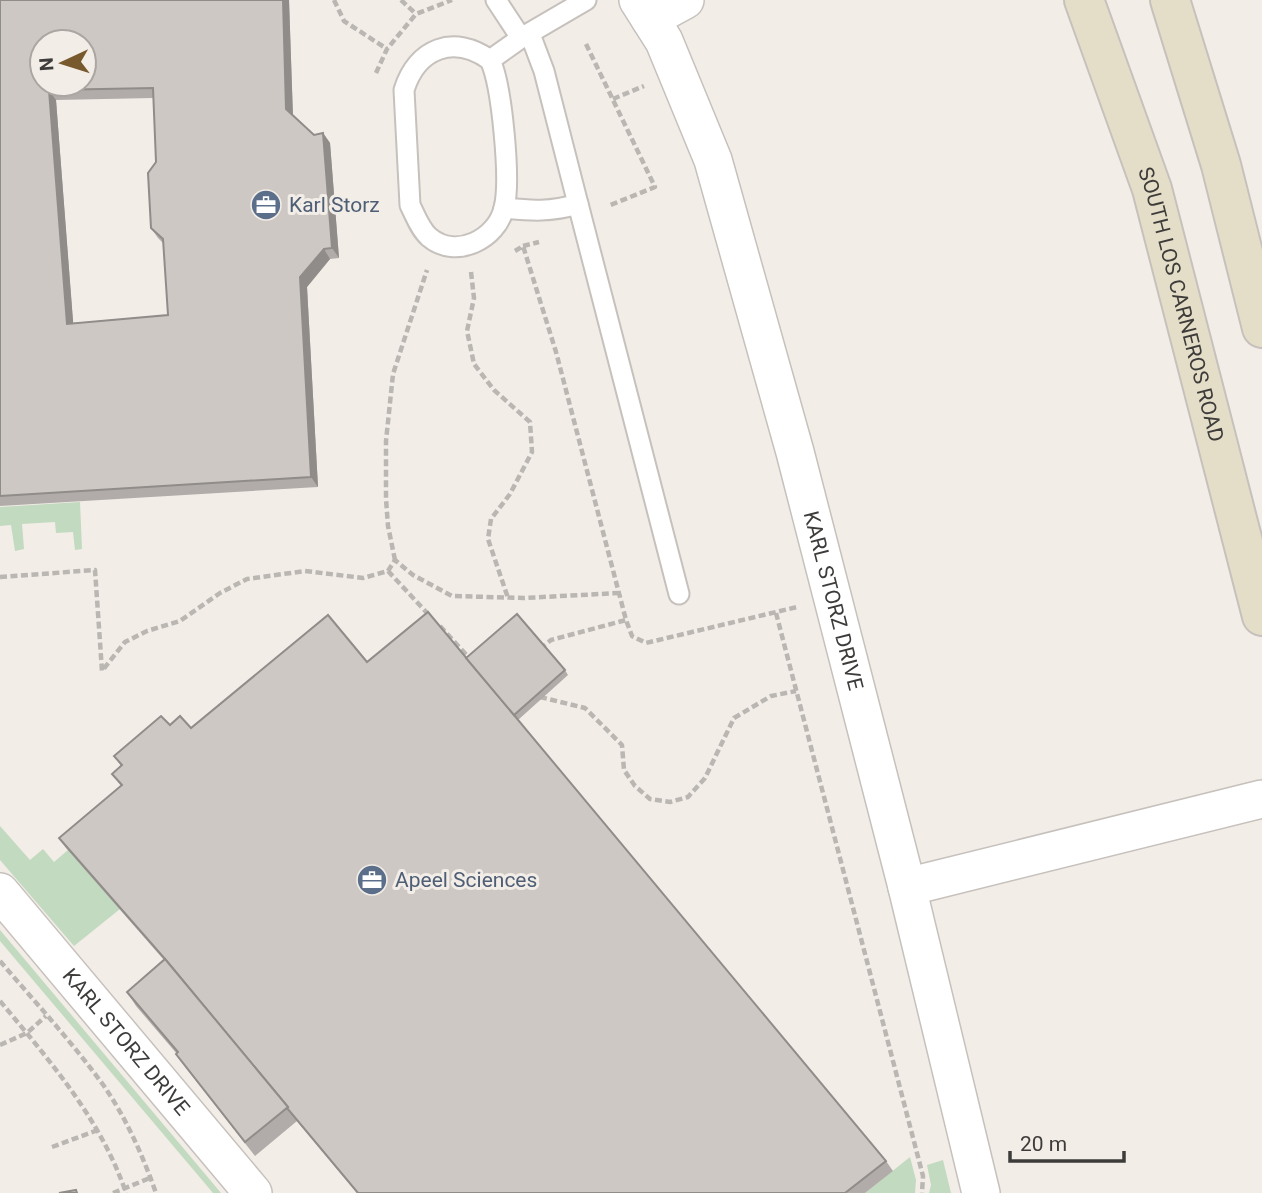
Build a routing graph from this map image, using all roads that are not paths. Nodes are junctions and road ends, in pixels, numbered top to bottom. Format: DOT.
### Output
graph roads {
  1 [pos="496,0"];
  2 [pos="586,0"];
  3 [pos="685,0"];
  4 [pos="1084,0"];
  5 [pos="1170,0"];
  6 [pos="644,10"];
  7 [pos="526,36"];
  8 [pos="490,60"];
  9 [pos="578,204"];
  10 [pos="505,208"];
  11 [pos="1262,328"];
  12 [pos="679,594"];
  13 [pos="1262,616"];
  14 [pos="1262,799"];
  15 [pos="906,887"];
  16 [pos="0,892"];
  17 [pos="253,1193"];
  18 [pos="981,1193"];
  1 -- 7 [label="lane"];
  2 -- 7 [label="lane"];
  3 -- 6 [label="street, KARL STORZ DRIVE"];
  4 -- 13 [label="main road, SOUTH LOS CARNEROS ROAD"];
  5 -- 11 [label="main road"];
  6 -- 15 [label="street, KARL STORZ DRIVE"];
  7 -- 8 [label="lane"];
  7 -- 9 [label="lane"];
  8 -- 10 [label="lane"];
  8 -- 10 [label="lane"];
  9 -- 10 [label="lane"];
  9 -- 12 [label="lane"];
  14 -- 15 [label="street"];
  15 -- 18 [label="street, KARL STORZ DRIVE"];
  16 -- 17 [label="street, KARL STORZ DRIVE"];
}
